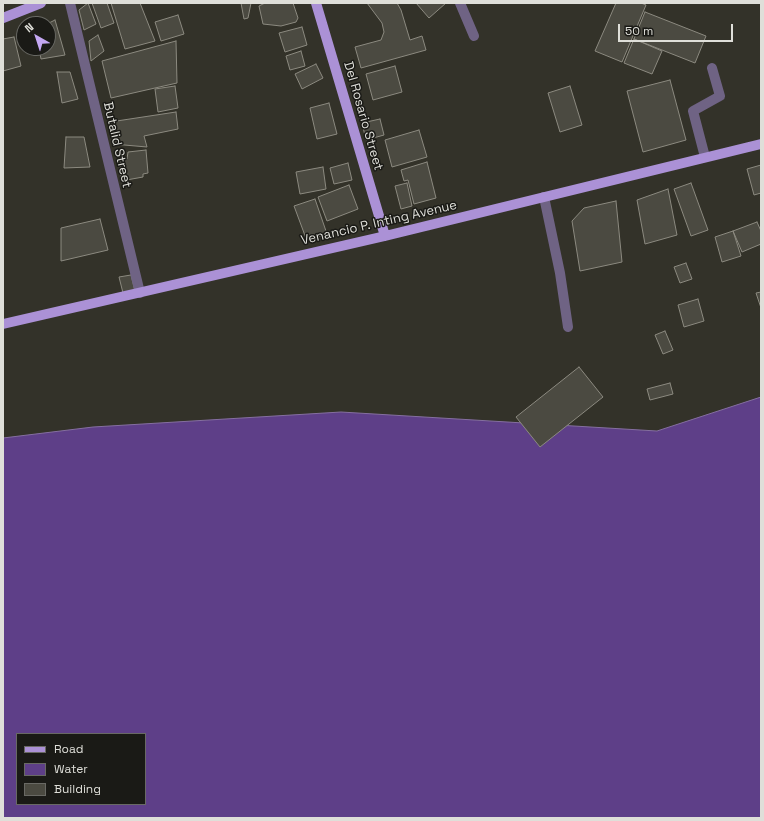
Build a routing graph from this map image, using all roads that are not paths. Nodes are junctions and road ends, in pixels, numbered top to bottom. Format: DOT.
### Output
graph roads {
  1 [pos="41,3"];
  2 [pos="70,3"];
  3 [pos="316,3"];
  4 [pos="460,3"];
  5 [pos="3,18"];
  6 [pos="474,36"];
  7 [pos="712,68"];
  8 [pos="761,144"];
  9 [pos="705,157"];
  10 [pos="544,197"];
  11 [pos="385,236"];
  12 [pos="140,293"];
  13 [pos="3,324"];
  14 [pos="568,328"];
  1 -- 5 [label="main road"];
  2 -- 12 [label="street, Butalid Street"];
  3 -- 11 [label="main road, Del Rosario Street"];
  4 -- 6 [label="street"];
  7 -- 9 [label="street"];
  8 -- 9 [label="main road, Venancio P. Inting Avenue"];
  9 -- 10 [label="main road, Venancio P. Inting Avenue"];
  10 -- 11 [label="main road, Venancio P. Inting Avenue"];
  10 -- 14 [label="street"];
  11 -- 12 [label="main road, Venancio P. Inting Avenue"];
  12 -- 13 [label="main road, Venancio P. Inting Avenue"];
}
